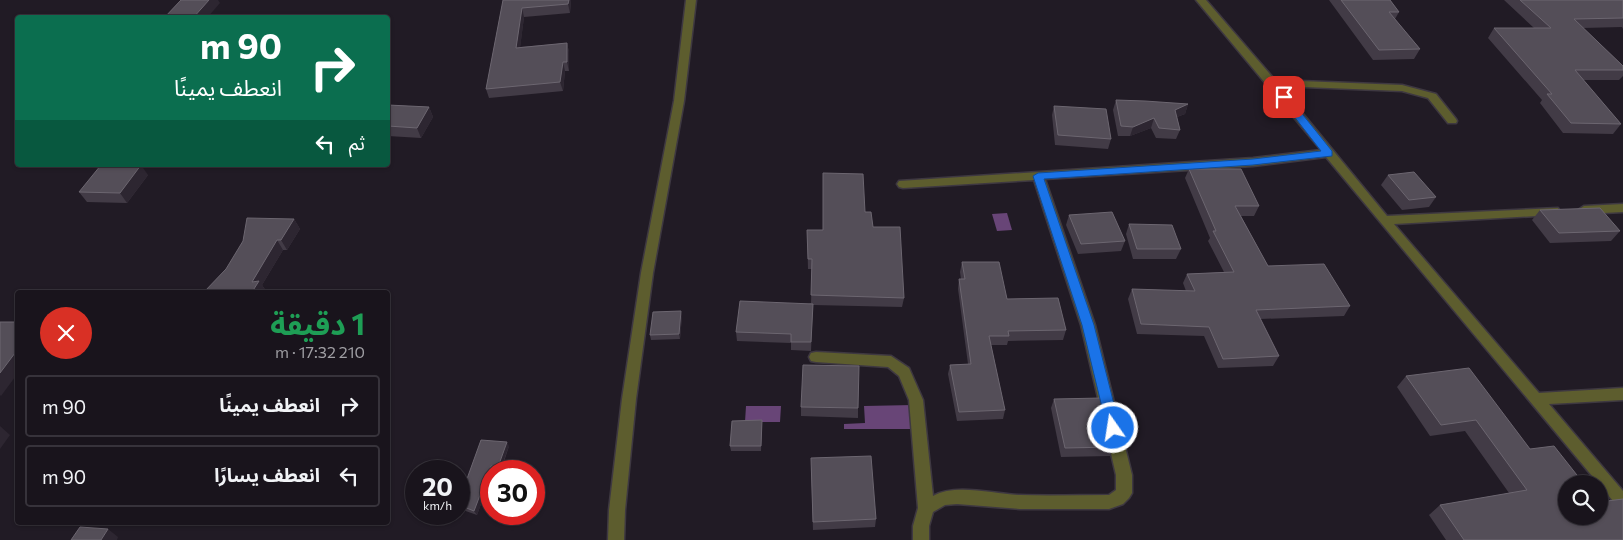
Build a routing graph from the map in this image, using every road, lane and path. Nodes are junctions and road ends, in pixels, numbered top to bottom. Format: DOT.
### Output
graph roads {
  1 [pos="692,0"];
  2 [pos="1201,0"];
  3 [pos="1272,82"];
  4 [pos="1452,121"];
  5 [pos="1328,153"];
  6 [pos="1038,176"];
  7 [pos="903,184"];
  8 [pos="1623,208"];
  9 [pos="1384,220"];
  10 [pos="816,357"];
  11 [pos="1623,394"];
  12 [pos="1537,399"];
  13 [pos="1623,502"];
  14 [pos="926,508"];
  15 [pos="616,540"];
  16 [pos="921,540"];
  1 -- 15 [label="street"];
  2 -- 3 [label="street"];
  3 -- 4 [label="street"];
  3 -- 5 [label="street"];
  5 -- 6 [label="street"];
  5 -- 9 [label="street"];
  6 -- 7 [label="street"];
  6 -- 14 [label="street"];
  8 -- 9 [label="street"];
  9 -- 12 [label="street"];
  10 -- 14 [label="street"];
  11 -- 12 [label="street"];
  12 -- 13 [label="street"];
  14 -- 16 [label="street"];
}
